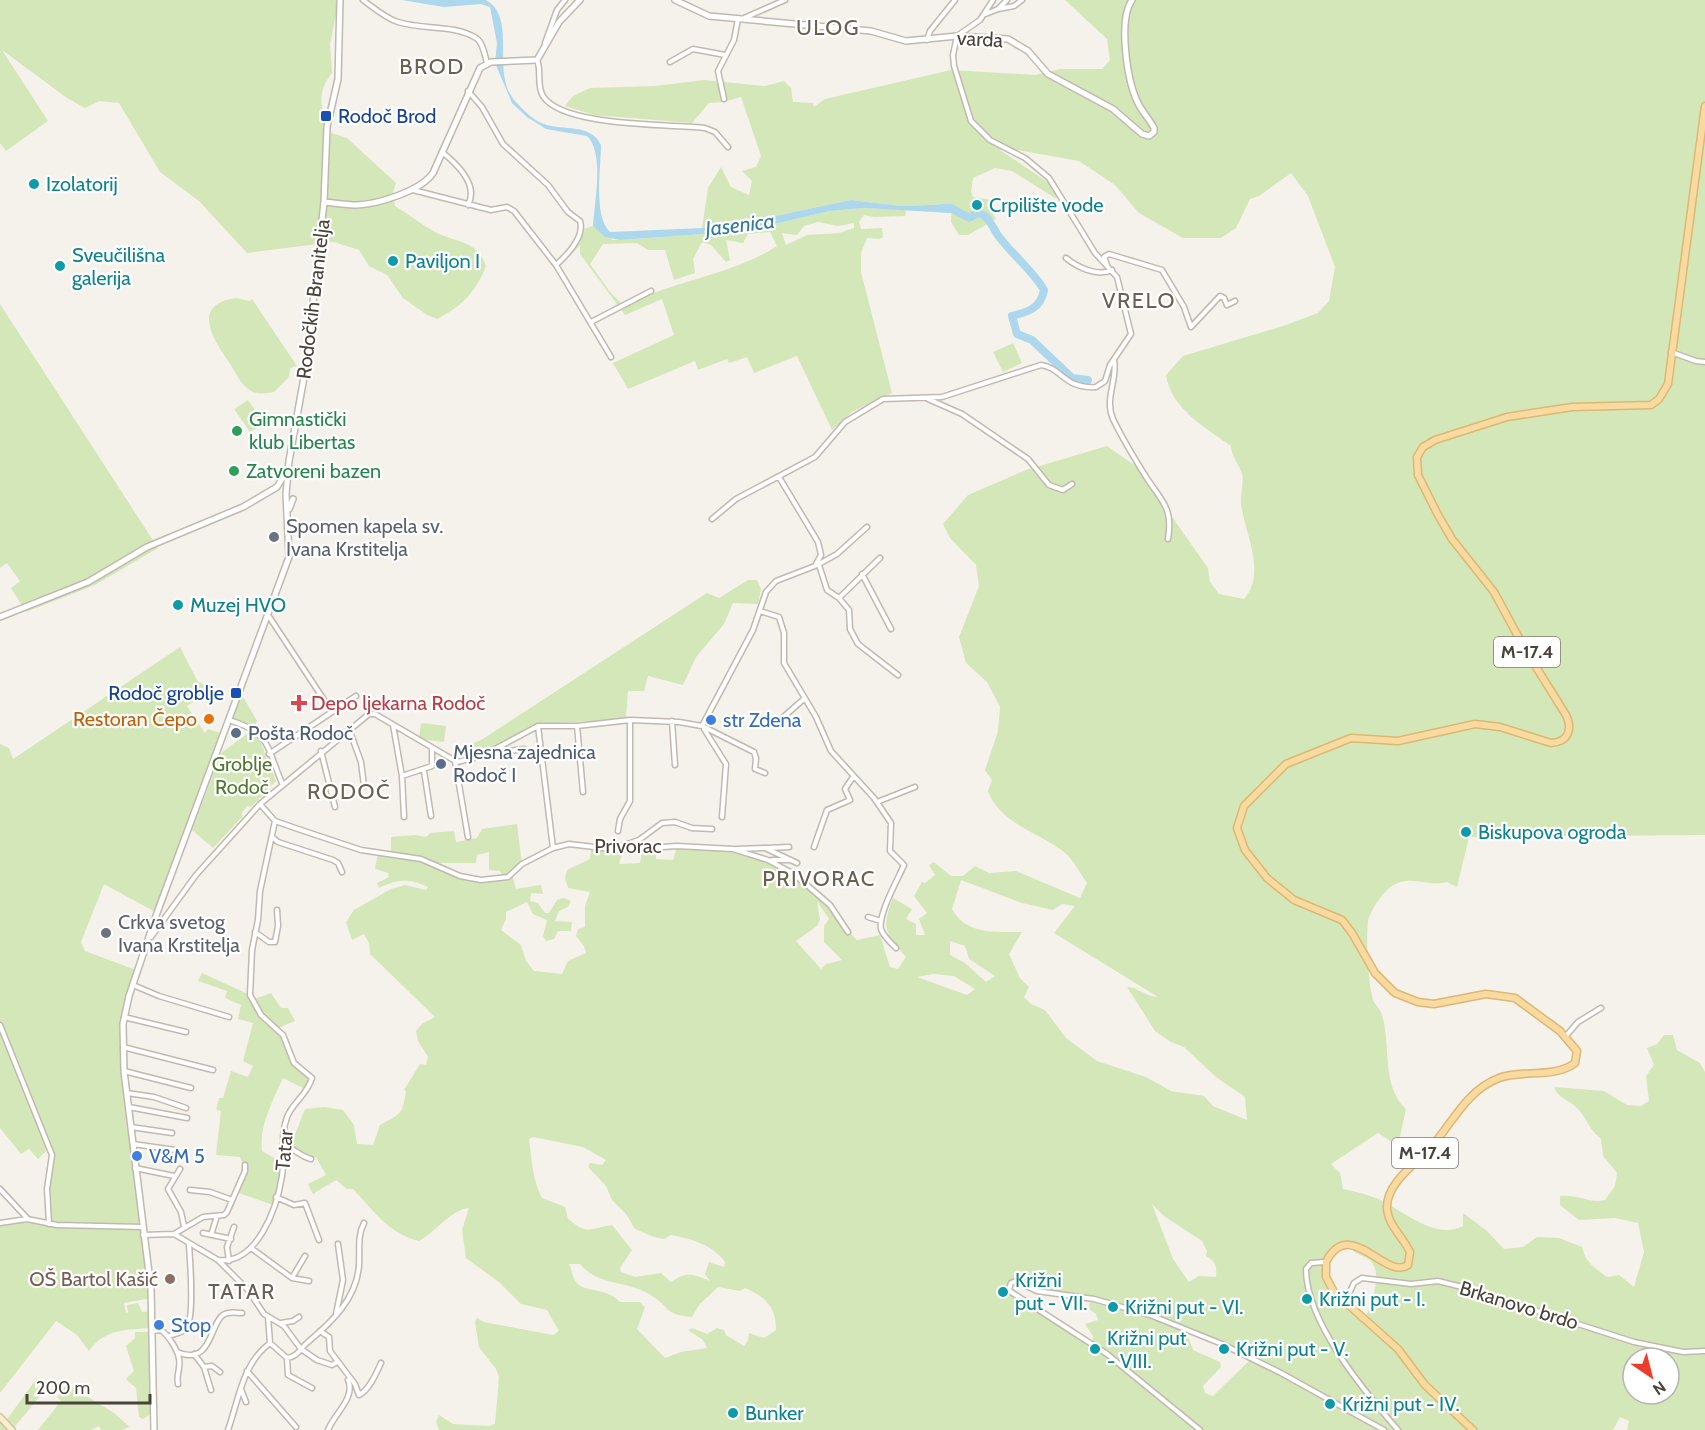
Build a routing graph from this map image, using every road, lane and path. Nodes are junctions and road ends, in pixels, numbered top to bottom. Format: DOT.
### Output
graph roads {
  1 [pos="340,0"];
  2 [pos="363,0"];
  3 [pos="565,0"];
  4 [pos="580,0"];
  5 [pos="675,0"];
  6 [pos="785,0"];
  7 [pos="955,0"];
  8 [pos="993,0"];
  9 [pos="1007,0"];
  10 [pos="1022,0"];
  11 [pos="1132,0"];
  12 [pos="998,9"];
  13 [pos="983,15"];
  14 [pos="741,19"];
  15 [pos="957,36"];
  16 [pos="926,40"];
  17 [pos="545,49"];
  18 [pos="725,55"];
  19 [pos="537,60"];
  20 [pos="489,62"];
  21 [pos="670,62"];
  22 [pos="468,91"];
  23 [pos="724,99"];
  24 [pos="1705,106"];
  25 [pos="1703,139"];
  26 [pos="728,147"];
  27 [pos="442,152"];
  28 [pos="413,190"];
  29 [pos="324,202"];
  30 [pos="468,205"];
  31 [pos="1066,258"];
  32 [pos="556,265"];
  33 [pos="1110,268"];
  34 [pos="651,291"];
  35 [pos="1235,301"];
  36 [pos="591,322"];
  37 [pos="1671,352"];
  38 [pos="611,357"];
  39 [pos="1114,359"];
  40 [pos="1705,362"];
  41 [pos="926,398"];
  42 [pos="289,461"];
  43 [pos="779,477"];
  44 [pos="1072,484"];
  45 [pos="277,487"];
  46 [pos="286,491"];
  47 [pos="267,493"];
  48 [pos="293,499"];
  49 [pos="288,516"];
  50 [pos="712,519"];
  51 [pos="867,527"];
  52 [pos="1168,539"];
  53 [pos="879,558"];
  54 [pos="819,564"];
  55 [pos="862,574"];
  56 [pos="839,598"];
  57 [pos="760,611"];
  58 [pos="268,615"];
  59 [pos="0,617"];
  60 [pos="891,628"];
  61 [pos="898,675"];
  62 [pos="356,696"];
  63 [pos="805,698"];
  64 [pos="332,712"];
  65 [pos="229,720"];
  66 [pos="630,720"];
  67 [pos="780,720"];
  68 [pos="672,721"];
  69 [pos="393,724"];
  70 [pos="538,726"];
  71 [pos="577,726"];
  72 [pos="702,726"];
  73 [pos="349,729"];
  74 [pos="500,747"];
  75 [pos="432,748"];
  76 [pos="524,749"];
  77 [pos="321,752"];
  78 [pos="269,754"];
  79 [pos="455,760"];
  80 [pos="675,765"];
  81 [pos="424,771"];
  82 [pos="765,773"];
  83 [pos="402,776"];
  84 [pos="854,776"];
  85 [pos="282,783"];
  86 [pos="364,786"];
  87 [pos="915,787"];
  88 [pos="583,792"];
  89 [pos="877,802"];
  90 [pos="260,804"];
  91 [pos="335,807"];
  92 [pos="431,816"];
  93 [pos="404,817"];
  94 [pos="722,817"];
  95 [pos="275,821"];
  96 [pos="712,829"];
  97 [pos="618,831"];
  98 [pos="272,836"];
  99 [pos="468,837"];
  100 [pos="789,847"];
  101 [pos="814,847"];
  102 [pos="553,848"];
  103 [pos="765,848"];
  104 [pos="733,849"];
  105 [pos="609,850"];
  106 [pos="768,860"];
  107 [pos="342,872"];
  108 [pos="277,910"];
  109 [pos="868,917"];
  110 [pos="881,921"];
  111 [pos="848,932"];
  112 [pos="255,933"];
  113 [pos="148,941"];
  114 [pos="896,948"];
  115 [pos="132,984"];
  116 [pos="1601,1008"];
  117 [pos="124,1017"];
  118 [pos="229,1017"];
  119 [pos="0,1025"];
  120 [pos="186,1032"];
  121 [pos="1566,1036"];
  122 [pos="123,1047"];
  123 [pos="213,1070"];
  124 [pos="124,1071"];
  125 [pos="191,1088"];
  126 [pos="126,1092"];
  127 [pos="128,1107"];
  128 [pos="186,1108"];
  129 [pos="187,1118"];
  130 [pos="130,1127"];
  131 [pos="172,1133"];
  132 [pos="132,1144"];
  133 [pos="283,1146"];
  134 [pos="175,1150"];
  135 [pos="311,1159"];
  136 [pos="244,1165"];
  137 [pos="135,1168"];
  138 [pos="180,1169"];
  139 [pos="174,1176"];
  140 [pos="0,1189"];
  141 [pos="190,1190"];
  142 [pos="276,1197"];
  143 [pos="232,1200"];
  144 [pos="217,1216"];
  145 [pos="27,1219"];
  146 [pos="0,1223"];
  147 [pos="364,1223"];
  148 [pos="49,1224"];
  149 [pos="184,1226"];
  150 [pos="142,1227"];
  151 [pos="234,1227"];
  152 [pos="203,1233"];
  153 [pos="174,1234"];
  154 [pos="143,1235"];
  155 [pos="211,1235"];
  156 [pos="231,1239"];
  157 [pos="319,1240"];
  158 [pos="189,1244"];
  159 [pos="338,1244"];
  160 [pos="251,1248"];
  161 [pos="305,1256"];
  162 [pos="218,1260"];
  163 [pos="229,1262"];
  164 [pos="1326,1262"];
  165 [pos="292,1278"];
  166 [pos="309,1281"];
  167 [pos="1345,1302"];
  168 [pos="242,1313"];
  169 [pos="268,1317"];
  170 [pos="299,1317"];
  171 [pos="335,1318"];
  172 [pos="280,1324"];
  173 [pos="153,1331"];
  174 [pos="320,1331"];
  175 [pos="169,1336"];
  176 [pos="270,1343"];
  177 [pos="301,1348"];
  178 [pos="1705,1351"];
  179 [pos="177,1352"];
  180 [pos="194,1354"];
  181 [pos="287,1358"];
  182 [pos="337,1362"];
  183 [pos="381,1363"];
  184 [pos="204,1367"];
  185 [pos="247,1371"];
  186 [pos="220,1372"];
  187 [pos="343,1372"];
  188 [pos="178,1384"];
  189 [pos="312,1388"];
  190 [pos="241,1389"];
  191 [pos="210,1390"];
  192 [pos="246,1402"];
  193 [pos="0,1417"];
  194 [pos="296,1427"];
  195 [pos="12,1430"];
  196 [pos="154,1430"];
  197 [pos="228,1430"];
  198 [pos="328,1430"];
  199 [pos="1200,1430"];
  200 [pos="1384,1430"];
  201 [pos="1398,1430"];
  202 [pos="1473,1430"];
  1 -- 29 [label="street, Rodočkih Branitelja"];
  2 -- 20 [label="street"];
  3 -- 17 [label="street"];
  4 -- 17 [label="street"];
  5 -- 14 [label="street, varda"];
  6 -- 14 [label="street"];
  7 -- 16 [label="street"];
  8 -- 13 [label="street"];
  9 -- 12 [label="street"];
  10 -- 12 [label="street"];
  11 -- 15 [label="street, varda"];
  12 -- 13 [label="street"];
  13 -- 15 [label="street"];
  14 -- 16 [label="street, varda"];
  14 -- 18 [label="street"];
  15 -- 16 [label="street, varda"];
  15 -- 33 [label="street"];
  17 -- 19 [label="street"];
  18 -- 21 [label="street"];
  18 -- 23 [label="street"];
  19 -- 20 [label="street"];
  19 -- 26 [label="street"];
  20 -- 22 [label="street"];
  22 -- 27 [label="street"];
  22 -- 32 [label="street"];
  24 -- 25 [label="main road, M-17.4"];
  25 -- 37 [label="main road, M-17.4"];
  27 -- 28 [label="street"];
  27 -- 30 [label="street"];
  28 -- 29 [label="street"];
  28 -- 30 [label="street"];
  29 -- 42 [label="street, Rodočkih Branitelja"];
  30 -- 32 [label="street"];
  31 -- 33 [label="street"];
  32 -- 36 [label="street"];
  33 -- 35 [label="street"];
  33 -- 39 [label="street"];
  34 -- 36 [label="street"];
  36 -- 38 [label="street"];
  37 -- 40 [label="street"];
  37 -- 121 [label="main road, M-17.4"];
  39 -- 41 [label="street"];
  39 -- 52 [label="street"];
  41 -- 43 [label="street"];
  41 -- 44 [label="street"];
  42 -- 45 [label="street"];
  42 -- 46 [label="street, Rodočkih Branitelja"];
  43 -- 50 [label="street"];
  43 -- 54 [label="street"];
  45 -- 46 [label="street"];
  45 -- 47 [label="street"];
  46 -- 47 [label="street"];
  46 -- 49 [label="street, Rodočkih Branitelja"];
  47 -- 59 [label="street"];
  48 -- 49 [label="street"];
  49 -- 58 [label="street"];
  51 -- 54 [label="street"];
  53 -- 55 [label="street"];
  54 -- 56 [label="street"];
  54 -- 57 [label="street"];
  55 -- 56 [label="street"];
  55 -- 60 [label="street"];
  56 -- 61 [label="street"];
  57 -- 63 [label="street"];
  57 -- 72 [label="street"];
  58 -- 64 [label="street"];
  58 -- 65 [label="street"];
  62 -- 64 [label="street"];
  63 -- 67 [label="street"];
  63 -- 84 [label="street"];
  64 -- 78 [label="street"];
  65 -- 78 [label="street"];
  65 -- 113 [label="street"];
  66 -- 68 [label="street"];
  66 -- 71 [label="street"];
  66 -- 97 [label="street"];
  68 -- 72 [label="street"];
  68 -- 80 [label="street"];
  69 -- 73 [label="street"];
  69 -- 75 [label="street"];
  69 -- 83 [label="street"];
  70 -- 71 [label="street"];
  70 -- 74 [label="street"];
  70 -- 102 [label="street"];
  71 -- 88 [label="street"];
  72 -- 82 [label="street"];
  72 -- 94 [label="street"];
  73 -- 77 [label="street"];
  73 -- 86 [label="street"];
  74 -- 76 [label="street"];
  74 -- 79 [label="street"];
  75 -- 79 [label="street"];
  75 -- 81 [label="street"];
  77 -- 85 [label="street"];
  77 -- 91 [label="street"];
  78 -- 85 [label="street"];
  79 -- 99 [label="street"];
  81 -- 83 [label="street"];
  81 -- 92 [label="street"];
  83 -- 93 [label="street"];
  84 -- 89 [label="street"];
  84 -- 101 [label="street"];
  85 -- 90 [label="street"];
  87 -- 89 [label="street"];
  89 -- 110 [label="street"];
  90 -- 95 [label="street, Privorac"];
  90 -- 113 [label="street"];
  95 -- 98 [label="street, Tatar"];
  95 -- 102 [label="street, Privorac"];
  96 -- 105 [label="street"];
  98 -- 107 [label="street"];
  98 -- 112 [label="street, Tatar"];
  100 -- 103 [label="street"];
  102 -- 105 [label="street, Privorac"];
  103 -- 104 [label="street"];
  103 -- 106 [label="street"];
  104 -- 105 [label="street, Privorac"];
  104 -- 106 [label="street, Privorac"];
  106 -- 111 [label="street, Privorac"];
  108 -- 112 [label="street"];
  109 -- 110 [label="street"];
  110 -- 114 [label="street"];
  112 -- 133 [label="street, Tatar"];
  113 -- 115 [label="street"];
  115 -- 117 [label="street"];
  115 -- 118 [label="street"];
  116 -- 121 [label="street"];
  117 -- 120 [label="street"];
  117 -- 122 [label="street"];
  119 -- 148 [label="street"];
  121 -- 164 [label="main road, M-17.4"];
  122 -- 123 [label="street"];
  122 -- 124 [label="street"];
  124 -- 125 [label="street"];
  124 -- 126 [label="street"];
  126 -- 127 [label="street"];
  126 -- 128 [label="street"];
  127 -- 129 [label="street"];
  127 -- 130 [label="street"];
  130 -- 131 [label="street"];
  130 -- 132 [label="street"];
  132 -- 134 [label="street"];
  132 -- 137 [label="street"];
  133 -- 135 [label="street"];
  133 -- 142 [label="street, Tatar"];
  136 -- 143 [label="street"];
  137 -- 139 [label="street"];
  137 -- 150 [label="street"];
  138 -- 139 [label="street"];
  139 -- 149 [label="street"];
  140 -- 145 [label="street"];
  141 -- 143 [label="street"];
  142 -- 157 [label="street"];
  142 -- 160 [label="street, Tatar"];
  143 -- 144 [label="street"];
  144 -- 149 [label="street"];
  144 -- 155 [label="street"];
  145 -- 146 [label="street"];
  145 -- 148 [label="street"];
  147 -- 171 [label="street"];
  148 -- 150 [label="street"];
  149 -- 153 [label="street"];
  150 -- 154 [label="street"];
  151 -- 156 [label="street"];
  152 -- 155 [label="street"];
  153 -- 154 [label="street"];
  153 -- 158 [label="street"];
  154 -- 173 [label="street"];
  155 -- 156 [label="street"];
  156 -- 163 [label="street"];
  158 -- 162 [label="street"];
  158 -- 175 [label="street"];
  159 -- 171 [label="street"];
  160 -- 163 [label="street, Tatar"];
  160 -- 165 [label="street"];
  161 -- 165 [label="street"];
  162 -- 163 [label="street"];
  162 -- 169 [label="street"];
  164 -- 167 [label="main road"];
  164 -- 201 [label="street"];
  165 -- 166 [label="street"];
  167 -- 178 [label="street, Brkanovo brdo"];
  167 -- 202 [label="main road"];
  168 -- 180 [label="street"];
  169 -- 172 [label="street"];
  169 -- 176 [label="street"];
  170 -- 172 [label="street"];
  171 -- 174 [label="street"];
  172 -- 177 [label="street"];
  173 -- 175 [label="street"];
  173 -- 196 [label="street"];
  174 -- 177 [label="street"];
  174 -- 182 [label="street"];
  175 -- 179 [label="street"];
  176 -- 181 [label="street"];
  176 -- 185 [label="street"];
  177 -- 181 [label="street"];
  177 -- 182 [label="street"];
  179 -- 180 [label="street"];
  179 -- 188 [label="street"];
  180 -- 184 [label="street"];
  181 -- 189 [label="street"];
  182 -- 187 [label="street"];
  183 -- 187 [label="street"];
  184 -- 186 [label="street"];
  184 -- 191 [label="street"];
  185 -- 190 [label="street"];
  185 -- 194 [label="street"];
  187 -- 198 [label="street"];
  190 -- 192 [label="street"];
  190 -- 197 [label="street"];
  193 -- 195 [label="main road"];
  199 -- 200 [label="street"];
}
